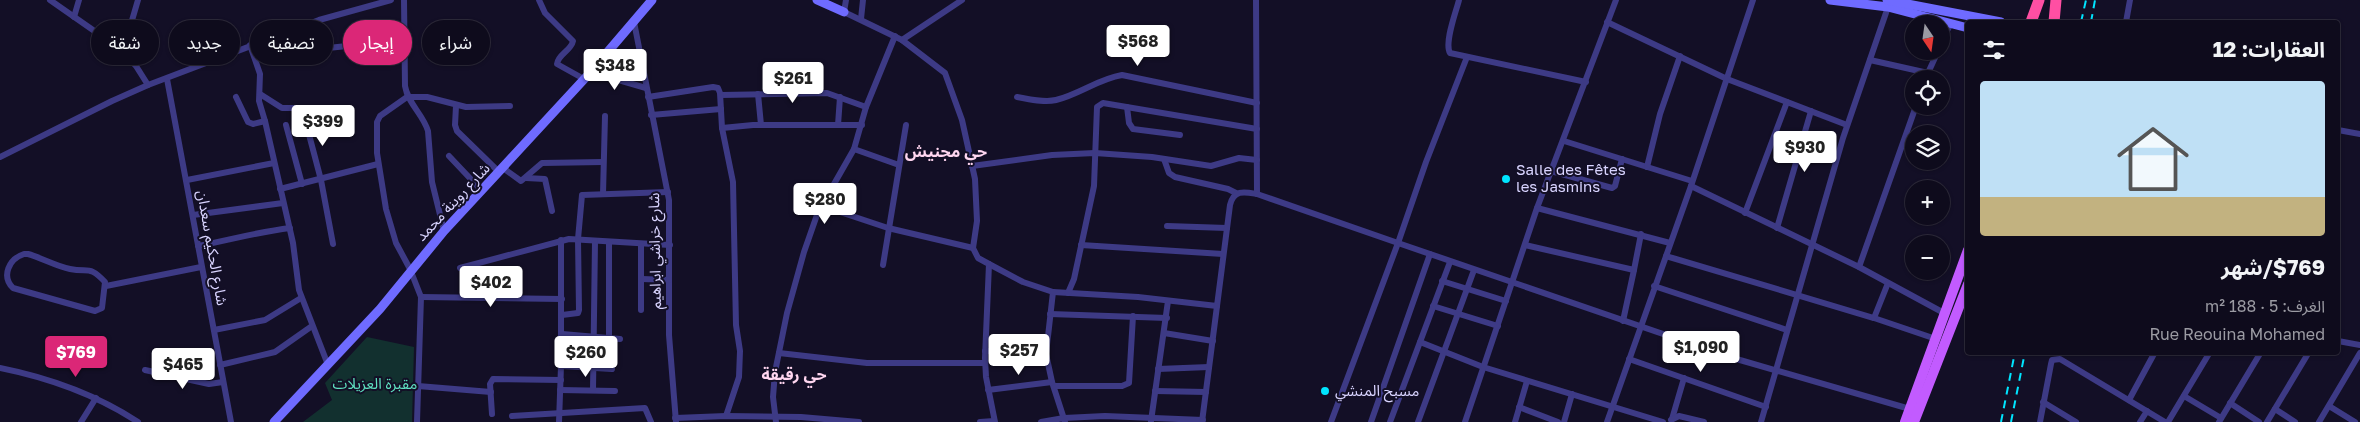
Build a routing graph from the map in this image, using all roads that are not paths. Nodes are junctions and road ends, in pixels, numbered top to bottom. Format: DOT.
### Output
graph roads {
  1 [pos="50,0"];
  2 [pos="79,0"];
  3 [pos="138,0"];
  4 [pos="391,0"];
  5 [pos="404,0"];
  6 [pos="539,0"];
  7 [pos="652,0"];
  8 [pos="817,0"];
  9 [pos="846,0"];
  10 [pos="863,0"];
  11 [pos="962,0"];
  12 [pos="1256,0"];
  13 [pos="1459,0"];
  14 [pos="1616,0"];
  15 [pos="1753,0"];
  16 [pos="1830,0"];
  17 [pos="2039,0"];
  18 [pos="2056,0"];
  19 [pos="2130,0"];
  20 [pos="1888,4"];
  21 [pos="844,12"];
  22 [pos="1924,15"];
  23 [pos="74,17"];
  24 [pos="862,19"];
  25 [pos="132,20"];
  26 [pos="319,20"];
  27 [pos="404,20"];
  28 [pos="1988,20"];
  29 [pos="2032,20"];
  30 [pos="2054,20"];
  31 [pos="2126,20"];
  32 [pos="634,22"];
  33 [pos="1607,22"];
  34 [pos="1950,23"];
  35 [pos="1965,27"];
  36 [pos="91,29"];
  37 [pos="895,36"];
  38 [pos="902,40"];
  39 [pos="250,45"];
  40 [pos="1680,56"];
  41 [pos="1467,57"];
  42 [pos="1870,60"];
  43 [pos="135,65"];
  44 [pos="257,65"];
  45 [pos="403,65"];
  46 [pos="1906,70"];
  47 [pos="588,76"];
  48 [pos="167,79"];
  49 [pos="1727,79"];
  50 [pos="1586,82"];
  51 [pos="148,86"];
  52 [pos="646,88"];
  53 [pos="260,94"];
  54 [pos="758,94"];
  55 [pos="721,95"];
  56 [pos="236,97"];
  57 [pos="407,97"];
  58 [pos="648,97"];
  59 [pos="840,97"];
  60 [pos="1017,97"];
  61 [pos="1787,102"];
  62 [pos="1257,103"];
  63 [pos="456,106"];
  64 [pos="510,106"];
  65 [pos="866,107"];
  66 [pos="1127,107"];
  67 [pos="721,109"];
  68 [pos="1811,111"];
  69 [pos="1913,115"];
  70 [pos="605,116"];
  71 [pos="651,116"];
  72 [pos="265,121"];
  73 [pos="286,125"];
  74 [pos="761,125"];
  75 [pos="838,125"];
  76 [pos="862,125"];
  77 [pos="906,125"];
  78 [pos="1847,125"];
  79 [pos="722,128"];
  80 [pos="1257,129"];
  81 [pos="2340,130"];
  82 [pos="2360,134"];
  83 [pos="1180,135"];
  84 [pos="1564,141"];
  85 [pos="854,149"];
  86 [pos="1095,153"];
  87 [pos="449,156"];
  88 [pos="0,157"];
  89 [pos="1164,159"];
  90 [pos="1622,159"];
  91 [pos="1257,160"];
  92 [pos="274,162"];
  93 [pos="603,162"];
  94 [pos="378,164"];
  95 [pos="899,165"];
  96 [pos="972,166"];
  97 [pos="1647,167"];
  98 [pos="501,170"];
  99 [pos="1551,171"];
  100 [pos="526,178"];
  101 [pos="187,180"];
  102 [pos="321,180"];
  103 [pos="1692,183"];
  104 [pos="302,184"];
  105 [pos="280,189"];
  106 [pos="482,191"];
  107 [pos="668,192"];
  108 [pos="1236,193"];
  109 [pos="603,194"];
  110 [pos="1257,194"];
  111 [pos="283,203"];
  112 [pos="822,206"];
  113 [pos="1537,208"];
  114 [pos="552,211"];
  115 [pos="1745,213"];
  116 [pos="193,215"];
  117 [pos="1167,226"];
  118 [pos="290,228"];
  119 [pos="888,228"];
  120 [pos="1227,228"];
  121 [pos="1777,228"];
  122 [pos="444,231"];
  123 [pos="1641,234"];
  124 [pos="578,239"];
  125 [pos="562,240"];
  126 [pos="595,240"];
  127 [pos="609,242"];
  128 [pos="1398,242"];
  129 [pos="1670,243"];
  130 [pos="333,244"];
  131 [pos="641,245"];
  132 [pos="670,245"];
  133 [pos="1525,245"];
  134 [pos="1812,245"];
  135 [pos="198,246"];
  136 [pos="1081,246"];
  137 [pos="973,248"];
  138 [pos="1223,254"];
  139 [pos="1430,254"];
  140 [pos="1666,256"];
  141 [pos="1965,258"];
  142 [pos="1450,262"];
  143 [pos="989,264"];
  144 [pos="883,265"];
  145 [pos="201,267"];
  146 [pos="1859,267"];
  147 [pos="460,268"];
  148 [pos="410,269"];
  149 [pos="1474,270"];
  150 [pos="1634,270"];
  151 [pos="642,280"];
  152 [pos="669,280"];
  153 [pos="1442,281"];
  154 [pos="1514,281"];
  155 [pos="1888,283"];
  156 [pos="106,286"];
  157 [pos="1654,286"];
  158 [pos="1466,290"];
  159 [pos="1052,292"];
  160 [pos="1965,292"];
  161 [pos="1068,294"];
  162 [pos="1797,295"];
  163 [pos="421,297"];
  164 [pos="301,298"];
  165 [pos="562,298"];
  166 [pos="1168,301"];
  167 [pos="1506,301"];
  168 [pos="1217,306"];
  169 [pos="1433,306"];
  170 [pos="641,310"];
  171 [pos="1944,312"];
  172 [pos="562,314"];
  173 [pos="1050,314"];
  174 [pos="1458,314"];
  175 [pos="1132,316"];
  176 [pos="1167,318"];
  177 [pos="1874,318"];
  178 [pos="1623,321"];
  179 [pos="312,326"];
  180 [pos="1498,326"];
  181 [pos="1640,327"];
  182 [pos="214,330"];
  183 [pos="1787,330"];
  184 [pos="562,334"];
  185 [pos="1164,334"];
  186 [pos="594,337"];
  187 [pos="609,338"];
  188 [pos="620,339"];
  189 [pos="1936,339"];
  190 [pos="1213,341"];
  191 [pos="2340,341"];
  192 [pos="1420,342"];
  193 [pos="2360,346"];
  194 [pos="986,351"];
  195 [pos="1445,352"];
  196 [pos="779,353"];
  197 [pos="2360,353"];
  198 [pos="1046,354"];
  199 [pos="2053,355"];
  200 [pos="2153,355"];
  201 [pos="2208,355"];
  202 [pos="2259,355"];
  203 [pos="2307,355"];
  204 [pos="1629,359"];
  205 [pos="2052,360"];
  206 [pos="985,364"];
  207 [pos="220,365"];
  208 [pos="328,365"];
  209 [pos="561,366"];
  210 [pos="1209,367"];
  211 [pos="1483,367"];
  212 [pos="0,368"];
  213 [pos="593,368"];
  214 [pos="612,369"];
  215 [pos="1158,369"];
  216 [pos="145,370"];
  217 [pos="1775,371"];
  218 [pos="1684,378"];
  219 [pos="561,380"];
  220 [pos="1528,381"];
  221 [pos="223,382"];
  222 [pos="1052,384"];
  223 [pos="418,386"];
  224 [pos="560,390"];
  225 [pos="593,390"];
  226 [pos="988,390"];
  227 [pos="615,391"];
  228 [pos="1155,391"];
  229 [pos="491,392"];
  230 [pos="1206,392"];
  231 [pos="1572,394"];
  232 [pos="2184,396"];
  233 [pos="96,398"];
  234 [pos="2129,400"];
  235 [pos="2043,402"];
  236 [pos="2230,403"];
  237 [pos="2329,406"];
  238 [pos="1519,407"];
  239 [pos="1612,407"];
  240 [pos="1766,407"];
  241 [pos="1910,409"];
  242 [pos="2275,409"];
  243 [pos="2147,411"];
  244 [pos="559,412"];
  245 [pos="492,414"];
  246 [pos="512,416"];
  247 [pos="726,416"];
  248 [pos="675,420"];
  249 [pos="776,420"];
  250 [pos="1065,420"];
  251 [pos="1151,420"];
  252 [pos="1670,420"];
  253 [pos="2220,420"];
  254 [pos="1202,421"];
  255 [pos="81,422"];
  256 [pos="138,422"];
  257 [pos="231,422"];
  258 [pos="274,422"];
  259 [pos="417,422"];
  260 [pos="559,422"];
  261 [pos="651,422"];
  262 [pos="859,422"];
  263 [pos="980,422"];
  264 [pos="994,422"];
  265 [pos="1040,422"];
  266 [pos="1331,422"];
  267 [pos="1373,422"];
  268 [pos="1390,422"];
  269 [pos="1418,422"];
  270 [pos="1464,422"];
  271 [pos="1514,422"];
  272 [pos="1558,422"];
  273 [pos="1564,422"];
  274 [pos="1606,422"];
  275 [pos="1663,422"];
  276 [pos="1704,422"];
  277 [pos="1761,422"];
  278 [pos="1905,422"];
  279 [pos="1914,422"];
  280 [pos="2040,422"];
  281 [pos="2076,422"];
  282 [pos="2140,422"];
  283 [pos="2166,422"];
  284 [pos="2258,422"];
  285 [pos="2267,422"];
  286 [pos="2295,422"];
  287 [pos="2319,422"];
  288 [pos="2355,422"];
  1 -- 23 [label="street"];
  2 -- 23 [label="street"];
  3 -- 25 [label="street"];
  4 -- 26 [label="street"];
  5 -- 27 [label="street"];
  6 -- 47 [label="street"];
  7 -- 32 [label="main road, شارع روينة محمد"];
  8 -- 21 [label="main road"];
  9 -- 21 [label="street"];
  10 -- 24 [label="street"];
  11 -- 38 [label="street"];
  12 -- 62 [label="street"];
  13 -- 41 [label="street"];
  14 -- 33 [label="street"];
  15 -- 49 [label="street"];
  16 -- 20 [label="main road"];
  17 -- 29 [label="highway"];
  18 -- 30 [label="highway"];
  19 -- 31 [label="street"];
  20 -- 22 [label="main road"];
  20 -- 28 [label="main road"];
  20 -- 42 [label="street"];
  21 -- 24 [label="street"];
  23 -- 36 [label="street"];
  24 -- 37 [label="street"];
  32 -- 47 [label="main road, شارع روينة محمد"];
  32 -- 52 [label="street, شارع خراشي ابراهيم"];
  33 -- 40 [label="street"];
  33 -- 50 [label="street"];
  34 -- 35 [label="main road"];
  37 -- 38 [label="street"];
  37 -- 65 [label="street"];
  38 -- 96 [label="street"];
  39 -- 48 [label="street"];
  40 -- 49 [label="street"];
  40 -- 97 [label="street"];
  41 -- 50 [label="street"];
  41 -- 128 [label="street"];
  42 -- 46 [label="street"];
  42 -- 78 [label="street"];
  43 -- 51 [label="street"];
  44 -- 53 [label="street"];
  45 -- 57 [label="street"];
  47 -- 52 [label="street"];
  47 -- 98 [label="main road, شارع روينة محمد"];
  48 -- 51 [label="street"];
  48 -- 101 [label="street, شارع الحكيم سعدان"];
  49 -- 61 [label="street"];
  49 -- 103 [label="street"];
  50 -- 84 [label="street"];
  51 -- 88 [label="street"];
  52 -- 58 [label="street, شارع خراشي ابراهيم"];
  53 -- 72 [label="street"];
  53 -- 102 [label="street"];
  54 -- 55 [label="street"];
  54 -- 59 [label="street"];
  54 -- 74 [label="street"];
  55 -- 58 [label="street"];
  55 -- 67 [label="street"];
  56 -- 72 [label="street"];
  57 -- 63 [label="street"];
  57 -- 94 [label="street"];
  57 -- 122 [label="street"];
  58 -- 71 [label="street, شارع خراشي ابراهيم"];
  59 -- 65 [label="street"];
  59 -- 75 [label="street"];
  60 -- 62 [label="street"];
  61 -- 68 [label="street"];
  61 -- 115 [label="street"];
  62 -- 80 [label="street"];
  63 -- 64 [label="street"];
  63 -- 98 [label="street"];
  65 -- 76 [label="street"];
  66 -- 80 [label="street"];
  66 -- 83 [label="street"];
  66 -- 86 [label="street"];
  67 -- 71 [label="street"];
  67 -- 79 [label="street"];
  68 -- 78 [label="street"];
  68 -- 121 [label="street"];
  69 -- 146 [label="street"];
  70 -- 93 [label="street"];
  71 -- 107 [label="street, شارع خراشي ابراهيم"];
  72 -- 92 [label="street"];
  73 -- 104 [label="street"];
  74 -- 75 [label="street"];
  74 -- 79 [label="street"];
  75 -- 76 [label="street"];
  76 -- 85 [label="street"];
  77 -- 95 [label="street"];
  78 -- 134 [label="street"];
  79 -- 247 [label="street"];
  80 -- 91 [label="street"];
  81 -- 82 [label="street"];
  84 -- 90 [label="street"];
  84 -- 99 [label="street"];
  85 -- 95 [label="street"];
  85 -- 112 [label="street"];
  86 -- 89 [label="street"];
  86 -- 96 [label="street"];
  86 -- 136 [label="street"];
  87 -- 106 [label="street"];
  89 -- 91 [label="street"];
  89 -- 108 [label="street"];
  90 -- 97 [label="street"];
  90 -- 99 [label="street"];
  91 -- 110 [label="street"];
  92 -- 101 [label="street"];
  92 -- 105 [label="street"];
  93 -- 100 [label="street"];
  93 -- 109 [label="street"];
  94 -- 102 [label="street"];
  94 -- 148 [label="street"];
  95 -- 119 [label="street"];
  96 -- 137 [label="street"];
  97 -- 103 [label="street"];
  98 -- 100 [label="street"];
  98 -- 106 [label="main road, شارع روينة محمد"];
  99 -- 113 [label="street"];
  100 -- 114 [label="street"];
  101 -- 116 [label="street, شارع الحكيم سعدان"];
  102 -- 104 [label="street"];
  102 -- 130 [label="street"];
  103 -- 115 [label="street"];
  103 -- 129 [label="street"];
  104 -- 105 [label="street"];
  105 -- 111 [label="street"];
  106 -- 122 [label="main road, شارع روينة محمد"];
  107 -- 109 [label="street"];
  107 -- 132 [label="street, شارع خراشي ابراهيم"];
  108 -- 110 [label="street"];
  108 -- 120 [label="street"];
  109 -- 124 [label="street"];
  110 -- 128 [label="street"];
  111 -- 116 [label="street"];
  111 -- 118 [label="street"];
  112 -- 119 [label="street"];
  112 -- 196 [label="street"];
  113 -- 123 [label="street"];
  113 -- 133 [label="street"];
  115 -- 121 [label="street"];
  116 -- 135 [label="street, شارع الحكيم سعدان"];
  117 -- 120 [label="street"];
  118 -- 135 [label="street"];
  118 -- 164 [label="street"];
  119 -- 137 [label="street"];
  119 -- 144 [label="street"];
  120 -- 138 [label="street"];
  121 -- 134 [label="street"];
  122 -- 148 [label="main road, شارع روينة محمد"];
  123 -- 129 [label="street"];
  123 -- 150 [label="street"];
  124 -- 125 [label="street"];
  124 -- 126 [label="street"];
  124 -- 172 [label="street"];
  125 -- 147 [label="street"];
  125 -- 165 [label="street"];
  126 -- 127 [label="street"];
  126 -- 186 [label="street"];
  127 -- 131 [label="street"];
  127 -- 187 [label="street"];
  128 -- 139 [label="street"];
  128 -- 266 [label="street"];
  129 -- 140 [label="street"];
  131 -- 132 [label="street"];
  131 -- 151 [label="street"];
  132 -- 152 [label="street, شارع خراشي ابراهيم"];
  133 -- 150 [label="street"];
  133 -- 154 [label="street"];
  134 -- 146 [label="street"];
  134 -- 162 [label="street"];
  135 -- 145 [label="street, شارع الحكيم سعدان"];
  136 -- 138 [label="street"];
  136 -- 161 [label="street"];
  137 -- 143 [label="street"];
  138 -- 168 [label="street"];
  139 -- 142 [label="street"];
  139 -- 267 [label="street"];
  140 -- 157 [label="street"];
  140 -- 162 [label="street"];
  141 -- 171 [label="main road"];
  142 -- 149 [label="street"];
  142 -- 153 [label="street"];
  143 -- 159 [label="street"];
  143 -- 194 [label="street"];
  145 -- 156 [label="street"];
  145 -- 182 [label="street, شارع الحكيم سعدان"];
  146 -- 155 [label="street"];
  148 -- 163 [label="street"];
  148 -- 208 [label="main road, شارع روينة محمد"];
  149 -- 154 [label="street"];
  149 -- 158 [label="street"];
  150 -- 178 [label="street"];
  151 -- 152 [label="street"];
  151 -- 170 [label="street"];
  152 -- 248 [label="street, شارع خراشي ابراهيم"];
  153 -- 158 [label="street"];
  153 -- 169 [label="street"];
  154 -- 167 [label="street"];
  154 -- 178 [label="street"];
  155 -- 171 [label="street"];
  155 -- 177 [label="street"];
  156 -- 156 [label="street"];
  157 -- 181 [label="street"];
  157 -- 183 [label="street"];
  158 -- 167 [label="street"];
  158 -- 174 [label="street"];
  159 -- 161 [label="street"];
  159 -- 173 [label="street"];
  160 -- 279 [label="main road"];
  161 -- 166 [label="street"];
  162 -- 177 [label="street"];
  162 -- 183 [label="street"];
  163 -- 165 [label="street"];
  163 -- 223 [label="street"];
  164 -- 179 [label="street"];
  164 -- 182 [label="street"];
  165 -- 172 [label="street"];
  166 -- 168 [label="street"];
  166 -- 176 [label="street"];
  167 -- 180 [label="street"];
  168 -- 190 [label="street"];
  169 -- 174 [label="street"];
  169 -- 192 [label="street"];
  171 -- 189 [label="main road"];
  172 -- 184 [label="street"];
  173 -- 175 [label="street"];
  173 -- 198 [label="street"];
  174 -- 180 [label="street"];
  174 -- 195 [label="street"];
  175 -- 176 [label="street"];
  175 -- 222 [label="street"];
  176 -- 185 [label="street"];
  177 -- 189 [label="street"];
  178 -- 181 [label="street"];
  179 -- 207 [label="street"];
  179 -- 208 [label="street"];
  180 -- 211 [label="street"];
  181 -- 204 [label="street"];
  181 -- 217 [label="street"];
  182 -- 207 [label="street, شارع الحكيم سعدان"];
  183 -- 217 [label="street"];
  184 -- 186 [label="street"];
  184 -- 209 [label="street"];
  185 -- 190 [label="street"];
  185 -- 215 [label="street"];
  186 -- 187 [label="street"];
  186 -- 213 [label="street"];
  187 -- 188 [label="street"];
  189 -- 241 [label="main road"];
  190 -- 210 [label="street"];
  191 -- 193 [label="street"];
  192 -- 195 [label="street"];
  192 -- 268 [label="street"];
  194 -- 198 [label="street"];
  194 -- 206 [label="street"];
  195 -- 211 [label="street"];
  195 -- 269 [label="street"];
  196 -- 206 [label="street"];
  196 -- 249 [label="street"];
  197 -- 237 [label="street"];
  198 -- 222 [label="street"];
  199 -- 205 [label="street"];
  200 -- 234 [label="street"];
  201 -- 232 [label="street"];
  202 -- 236 [label="street"];
  203 -- 242 [label="street"];
  204 -- 218 [label="street"];
  204 -- 239 [label="street"];
  205 -- 234 [label="street"];
  205 -- 235 [label="street"];
  206 -- 226 [label="street"];
  207 -- 221 [label="street, شارع الحكيم سعدان"];
  208 -- 258 [label="main road, شارع روينة محمد"];
  209 -- 213 [label="street"];
  209 -- 219 [label="street"];
  210 -- 215 [label="street"];
  210 -- 230 [label="street"];
  211 -- 220 [label="street"];
  211 -- 270 [label="street"];
  212 -- 233 [label="street"];
  213 -- 214 [label="street"];
  213 -- 225 [label="street"];
  215 -- 228 [label="street"];
  216 -- 221 [label="street"];
  217 -- 240 [label="street"];
  217 -- 241 [label="street"];
  218 -- 240 [label="street"];
  218 -- 252 [label="street"];
  219 -- 224 [label="street"];
  219 -- 229 [label="street"];
  220 -- 231 [label="street"];
  220 -- 238 [label="street"];
  221 -- 257 [label="street, شارع الحكيم سعدان"];
  222 -- 226 [label="street"];
  222 -- 250 [label="street"];
  223 -- 229 [label="street"];
  223 -- 259 [label="street"];
  224 -- 225 [label="street"];
  224 -- 244 [label="street"];
  225 -- 227 [label="street"];
  226 -- 264 [label="street"];
  228 -- 230 [label="street"];
  228 -- 251 [label="street"];
  229 -- 245 [label="street"];
  230 -- 254 [label="street"];
  231 -- 239 [label="street"];
  231 -- 273 [label="street"];
  232 -- 253 [label="street"];
  232 -- 283 [label="street"];
  233 -- 255 [label="street"];
  233 -- 256 [label="street"];
  234 -- 243 [label="street"];
  235 -- 280 [label="street"];
  235 -- 281 [label="street"];
  236 -- 253 [label="street"];
  236 -- 284 [label="street"];
  237 -- 287 [label="street"];
  237 -- 288 [label="street"];
  238 -- 271 [label="street"];
  238 -- 272 [label="street"];
  239 -- 274 [label="street"];
  239 -- 275 [label="street"];
  240 -- 277 [label="street"];
  241 -- 278 [label="main road"];
  242 -- 285 [label="street"];
  242 -- 286 [label="street"];
  243 -- 282 [label="street"];
  243 -- 283 [label="street"];
  244 -- 246 [label="street"];
  244 -- 260 [label="street"];
  244 -- 261 [label="street"];
  247 -- 248 [label="street"];
  247 -- 249 [label="street"];
  249 -- 262 [label="street"];
  250 -- 251 [label="street"];
  250 -- 265 [label="street"];
  251 -- 254 [label="street"];
  252 -- 276 [label="street"];
  263 -- 264 [label="street"];
}
